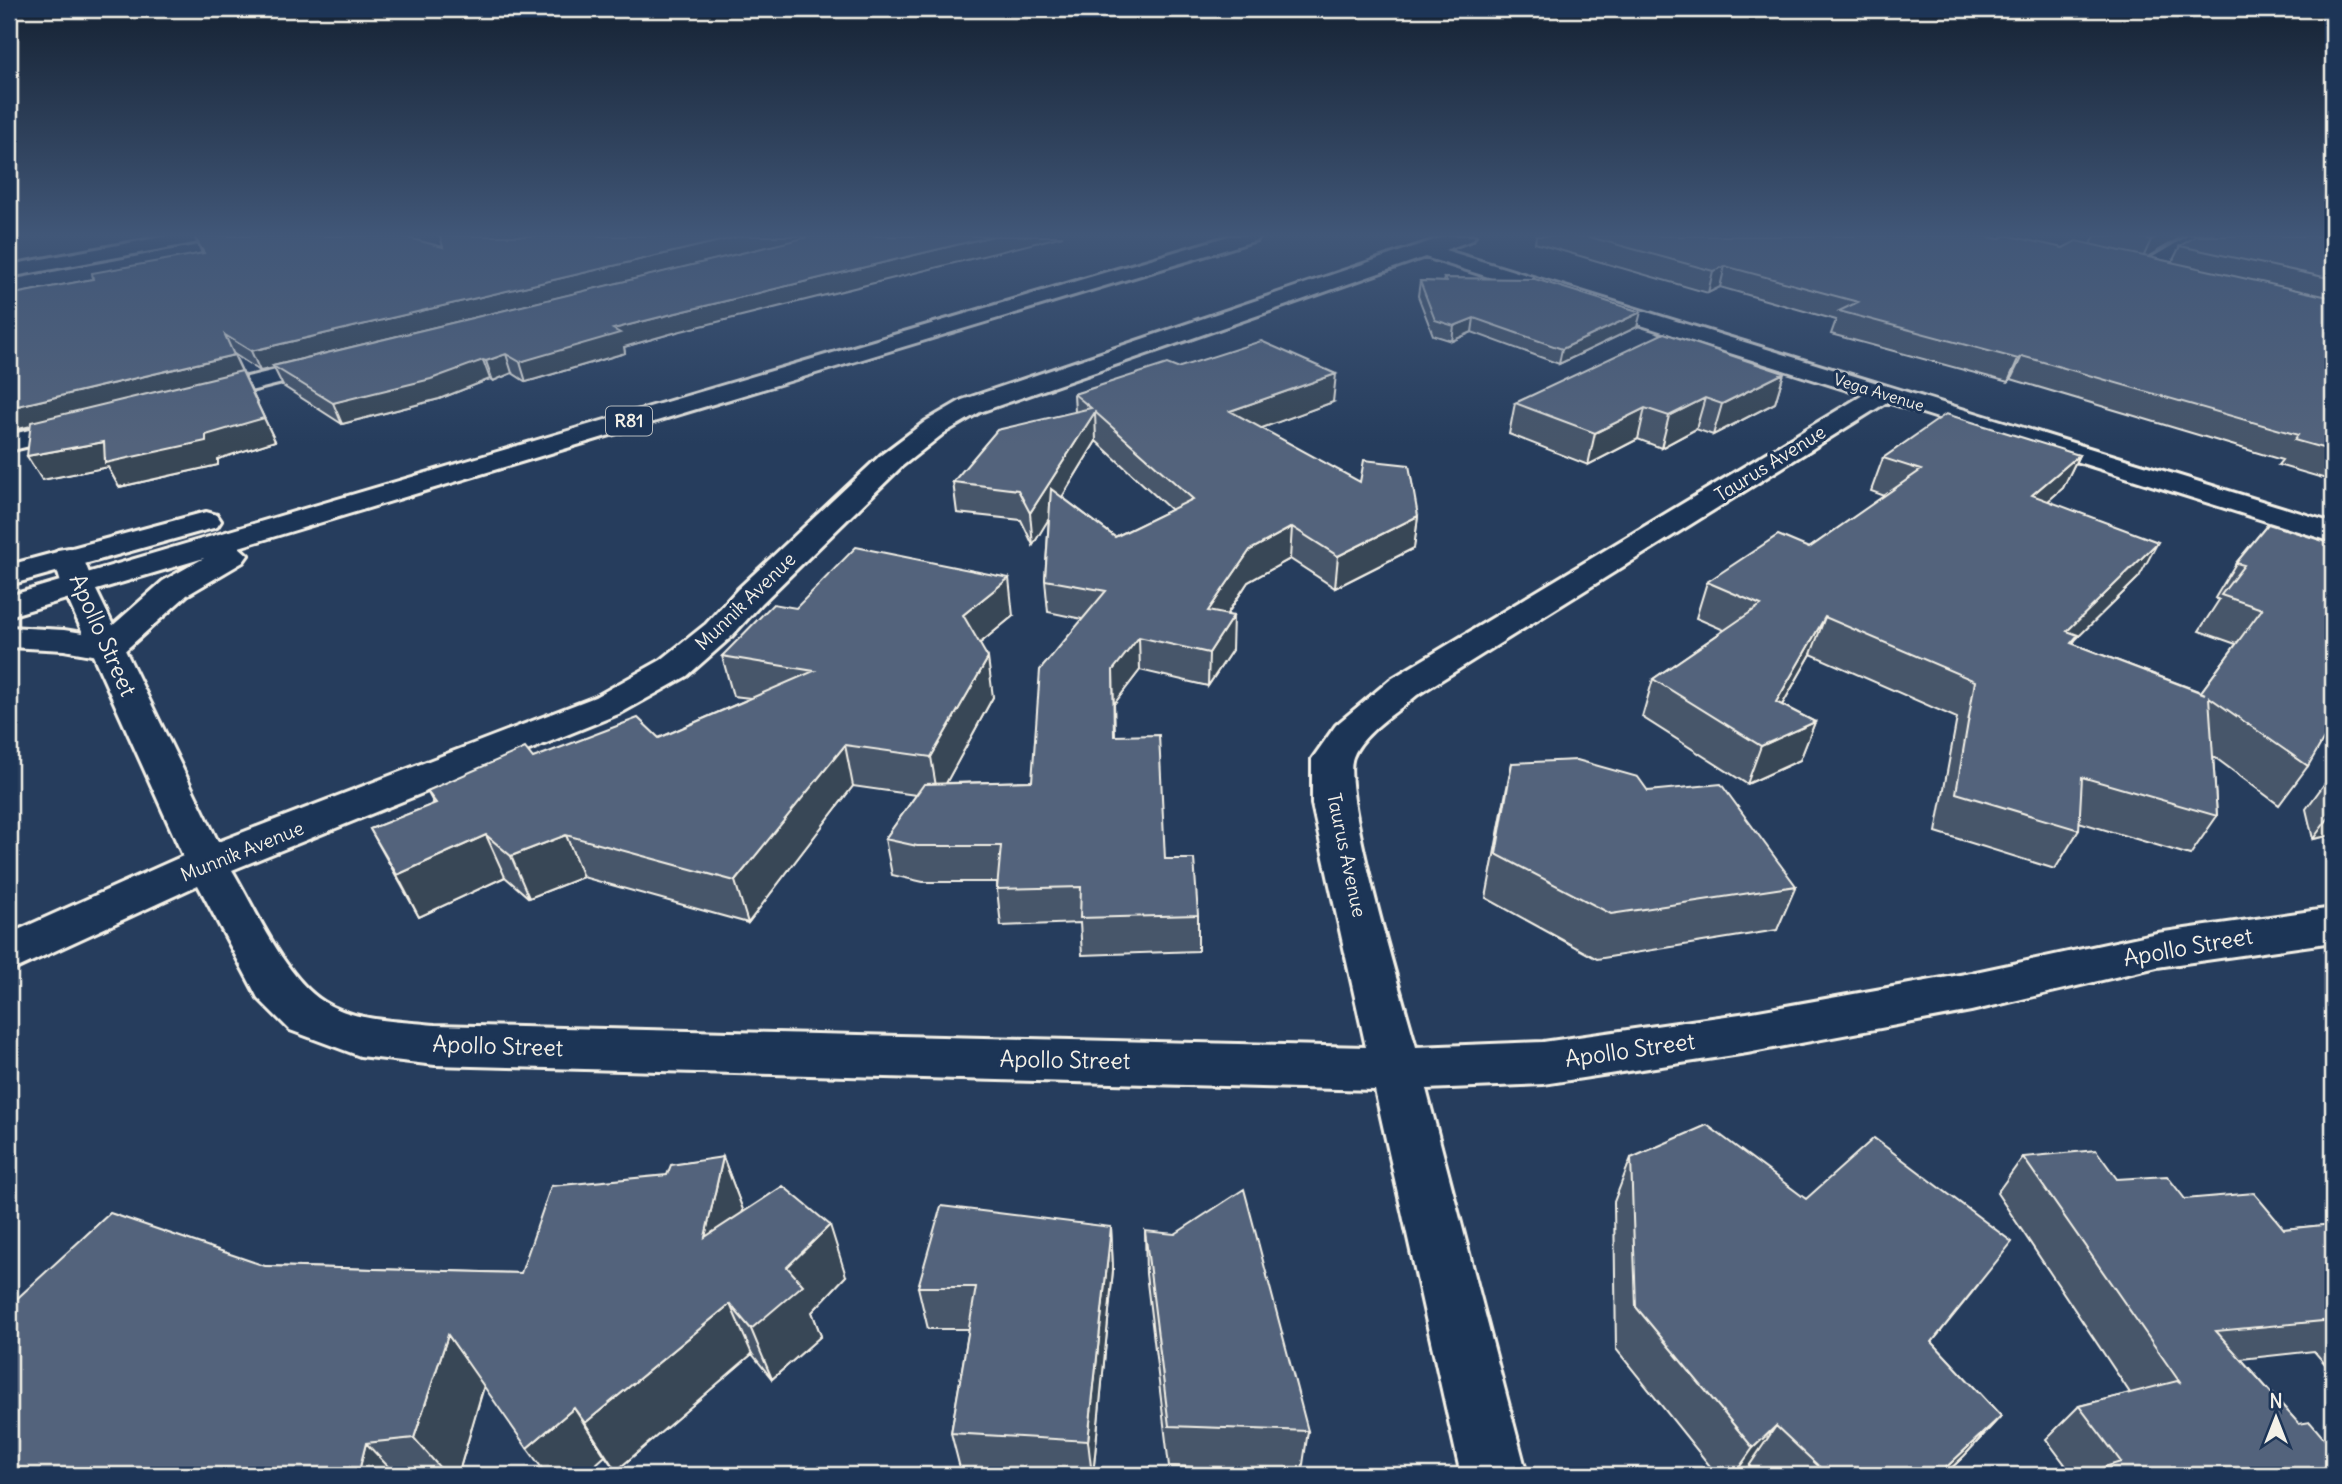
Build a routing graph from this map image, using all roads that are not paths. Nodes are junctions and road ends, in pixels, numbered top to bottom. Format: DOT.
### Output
graph roads {
  1 [pos="963,305"];
  2 [pos="1017,305"];
  3 [pos="1264,305"];
  4 [pos="1602,305"];
  5 [pos="347,360"];
  6 [pos="1884,393"];
  7 [pos="171,403"];
  8 [pos="104,420"];
  9 [pos="9,443"];
  10 [pos="336,508"];
  11 [pos="2333,533"];
  12 [pos="74,572"];
  13 [pos="9,575"];
  14 [pos="9,606"];
  15 [pos="9,637"];
  16 [pos="108,648"];
  17 [pos="207,863"];
  18 [pos="2333,925"];
  19 [pos="9,954"];
  20 [pos="1395,1069"];
  21 [pos="1494,1475"];
  1 -- 12 [label="street, R81"];
  2 -- 10 [label="street, R81"];
  3 -- 17 [label="street, Munnik Avenue"];
  4 -- 6 [label="street, Vega Avenue"];
  5 -- 7 [label="street"];
  6 -- 11 [label="street, Vega Avenue"];
  6 -- 20 [label="street, Taurus Avenue"];
  8 -- 9 [label="street"];
  10 -- 12 [label="street, R81"];
  10 -- 16 [label="street"];
  12 -- 13 [label="street, R81"];
  12 -- 14 [label="street, R81"];
  12 -- 16 [label="street, Apollo Street"];
  15 -- 16 [label="street"];
  16 -- 17 [label="street, Apollo Street"];
  17 -- 19 [label="street, Munnik Avenue"];
  17 -- 20 [label="street, Apollo Street"];
  18 -- 20 [label="street, Apollo Street"];
  20 -- 21 [label="street, Taurus Avenue"];
}
